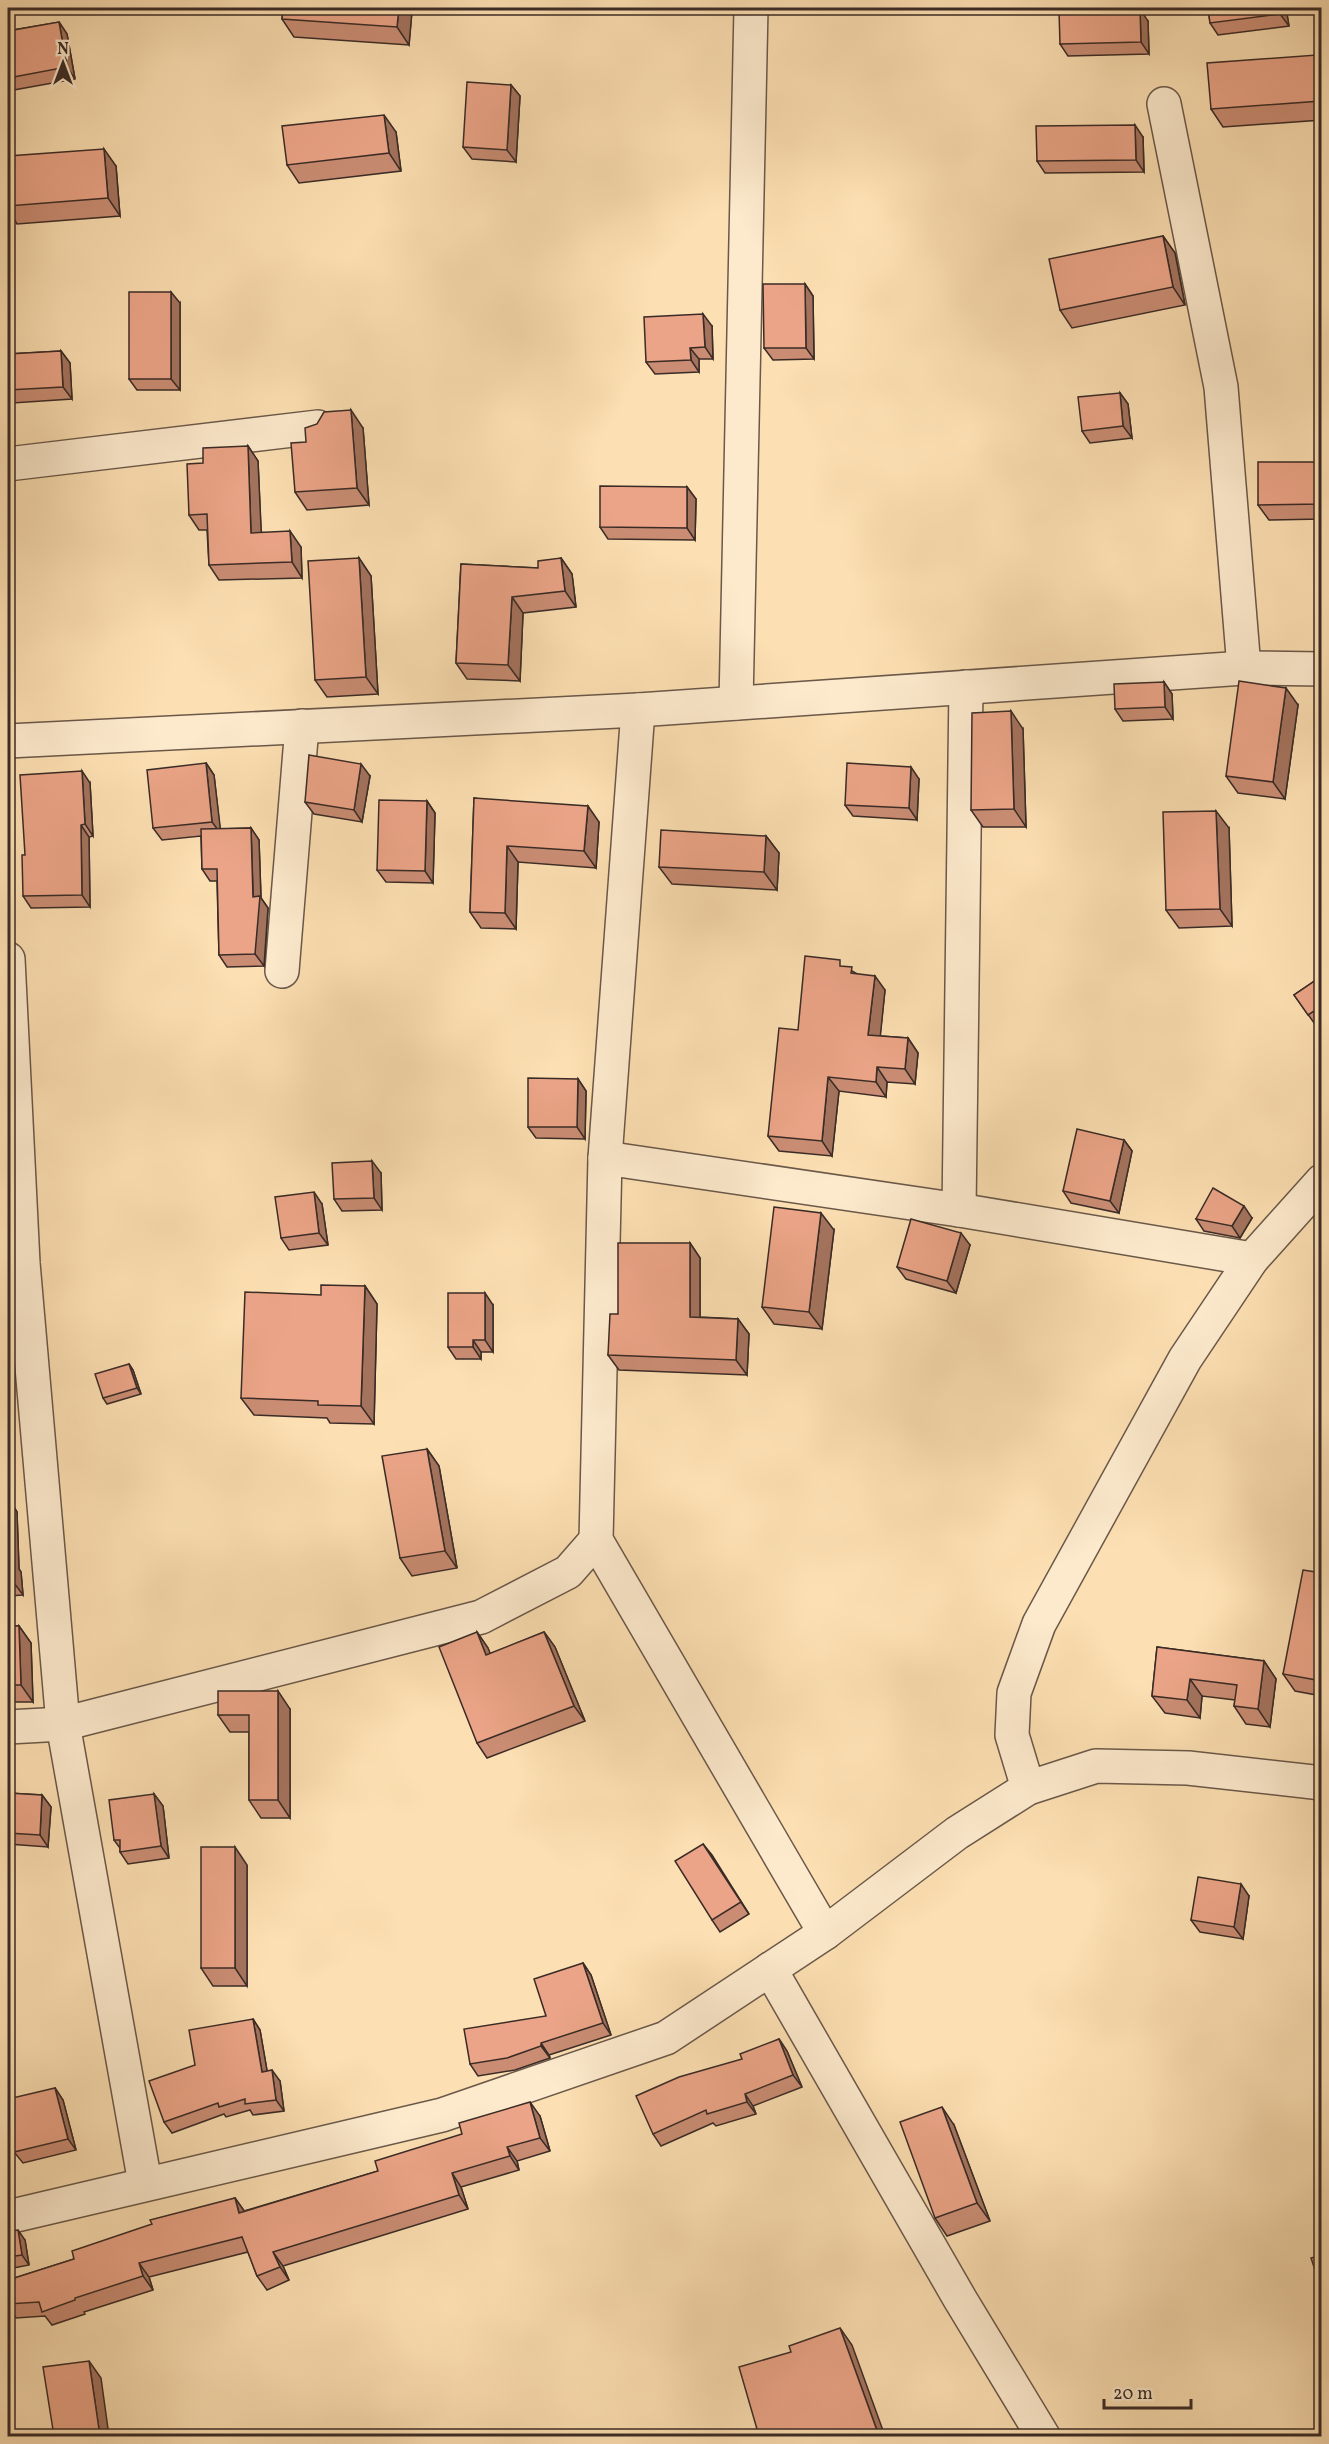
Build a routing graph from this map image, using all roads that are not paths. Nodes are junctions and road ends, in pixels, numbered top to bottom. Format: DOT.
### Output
graph roads {
  1 [pos="752,8"];
  2 [pos="1164,104"];
  3 [pos="318,427"];
  4 [pos="8,464"];
  5 [pos="1244,668"];
  6 [pos="1322,669"];
  7 [pos="966,687"];
  8 [pos="736,703"];
  9 [pos="638,710"];
  10 [pos="302,726"];
  11 [pos="8,741"];
  12 [pos="8,959"];
  13 [pos="282,971"];
  14 [pos="605,1158"];
  15 [pos="1322,1181"];
  16 [pos="958,1210"];
  17 [pos="1252,1259"];
  18 [pos="596,1540"];
  19 [pos="63,1724"];
  20 [pos="8,1727"];
  21 [pos="1322,1783"];
  22 [pos="1028,1788"];
  23 [pos="825,1933"];
  24 [pos="770,1969"];
  25 [pos="145,2183"];
  26 [pos="8,2217"];
  27 [pos="1044,2436"];
  1 -- 8 [label="street"];
  2 -- 5 [label="street"];
  3 -- 4 [label="street"];
  5 -- 6 [label="street"];
  5 -- 7 [label="street"];
  7 -- 8 [label="street"];
  7 -- 16 [label="street"];
  8 -- 9 [label="street"];
  9 -- 10 [label="street"];
  9 -- 14 [label="street"];
  10 -- 11 [label="street"];
  10 -- 13 [label="street"];
  12 -- 19 [label="street"];
  14 -- 16 [label="street"];
  14 -- 18 [label="street"];
  15 -- 17 [label="street"];
  16 -- 17 [label="street"];
  17 -- 22 [label="street"];
  18 -- 19 [label="street"];
  18 -- 23 [label="street"];
  19 -- 20 [label="street"];
  19 -- 25 [label="street"];
  21 -- 22 [label="street"];
  22 -- 23 [label="street"];
  23 -- 24 [label="street"];
  24 -- 25 [label="street"];
  24 -- 27 [label="street"];
  25 -- 26 [label="street"];
}
